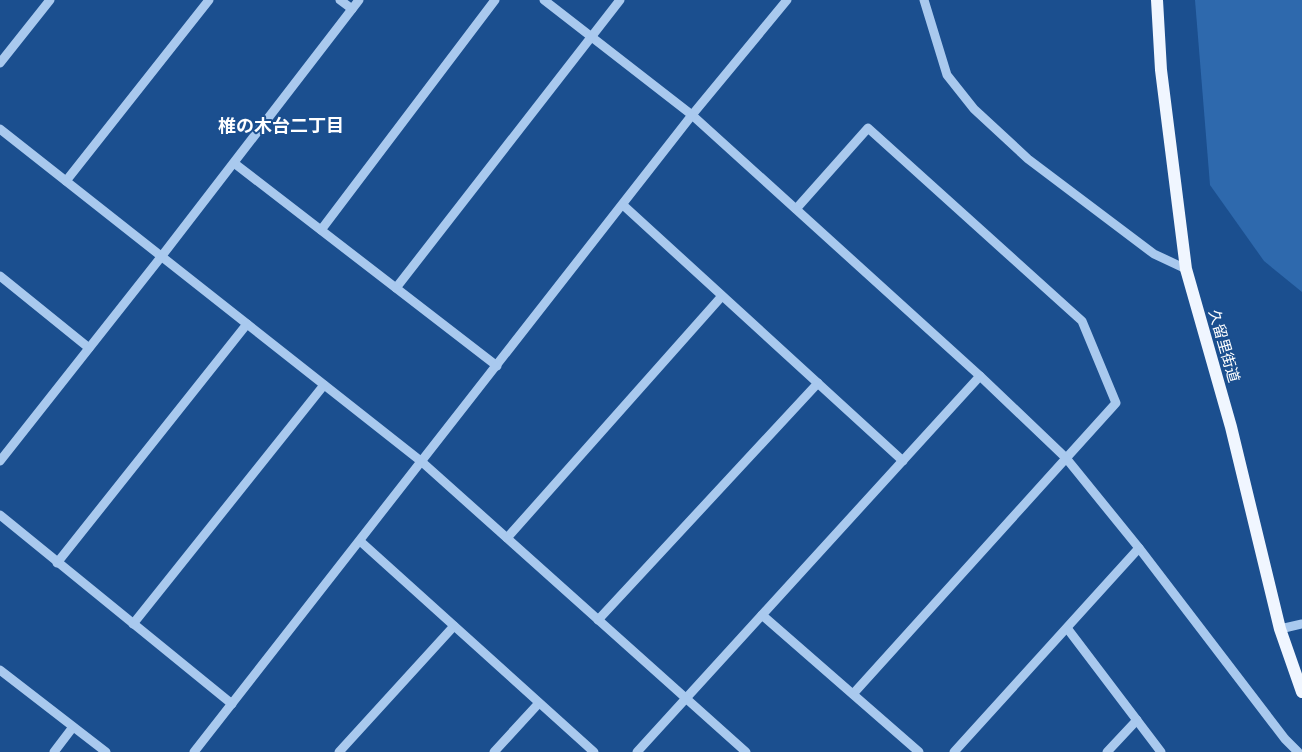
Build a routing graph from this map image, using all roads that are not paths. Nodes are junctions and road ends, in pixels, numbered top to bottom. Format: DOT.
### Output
graph roads {
  1 [pos="50,0"];
  2 [pos="209,0"];
  3 [pos="340,0"];
  4 [pos="359,0"];
  5 [pos="495,0"];
  6 [pos="544,0"];
  7 [pos="620,0"];
  8 [pos="787,0"];
  9 [pos="924,0"];
  10 [pos="1157,0"];
  11 [pos="352,9"];
  12 [pos="590,37"];
  13 [pos="0,63"];
  14 [pos="692,115"];
  15 [pos="0,129"];
  16 [pos="234,162"];
  17 [pos="66,181"];
  18 [pos="623,205"];
  19 [pos="796,209"];
  20 [pos="321,230"];
  21 [pos="161,257"];
  22 [pos="1186,269"];
  23 [pos="0,276"];
  24 [pos="396,288"];
  25 [pos="722,296"];
  26 [pos="247,324"];
  27 [pos="89,348"];
  28 [pos="497,366"];
  29 [pos="980,376"];
  30 [pos="818,383"];
  31 [pos="324,385"];
  32 [pos="1066,458"];
  33 [pos="0,461"];
  34 [pos="903,461"];
  35 [pos="422,462"];
  36 [pos="0,515"];
  37 [pos="507,538"];
  38 [pos="360,541"];
  39 [pos="1139,548"];
  40 [pos="57,563"];
  41 [pos="762,615"];
  42 [pos="598,620"];
  43 [pos="133,624"];
  44 [pos="1302,624"];
  45 [pos="454,626"];
  46 [pos="1067,628"];
  47 [pos="1280,629"];
  48 [pos="0,670"];
  49 [pos="1302,692"];
  50 [pos="852,694"];
  51 [pos="686,698"];
  52 [pos="539,703"];
  53 [pos="232,704"];
  54 [pos="1137,720"];
  55 [pos="73,727"];
  56 [pos="54,752"];
  57 [pos="106,752"];
  58 [pos="194,752"];
  59 [pos="340,752"];
  60 [pos="494,752"];
  61 [pos="594,752"];
  62 [pos="637,752"];
  63 [pos="746,752"];
  64 [pos="920,752"];
  65 [pos="954,752"];
  66 [pos="1107,752"];
  67 [pos="1161,752"];
  68 [pos="1298,752"];
  1 -- 13 [label="street"];
  2 -- 17 [label="street"];
  3 -- 11 [label="street"];
  4 -- 11 [label="street"];
  5 -- 20 [label="street"];
  6 -- 12 [label="street"];
  7 -- 12 [label="street"];
  8 -- 14 [label="street"];
  9 -- 22 [label="street"];
  10 -- 22 [label="main road, 久留里街道"];
  11 -- 16 [label="street"];
  12 -- 14 [label="street"];
  12 -- 24 [label="street"];
  14 -- 18 [label="street"];
  14 -- 19 [label="street"];
  15 -- 17 [label="street"];
  16 -- 20 [label="street"];
  16 -- 21 [label="street"];
  17 -- 21 [label="street"];
  18 -- 25 [label="street"];
  18 -- 28 [label="street"];
  19 -- 29 [label="street"];
  19 -- 32 [label="street"];
  20 -- 24 [label="street"];
  21 -- 26 [label="street"];
  21 -- 27 [label="street"];
  22 -- 47 [label="main road, 久留里街道"];
  23 -- 27 [label="street"];
  24 -- 28 [label="street"];
  25 -- 30 [label="street"];
  25 -- 37 [label="street"];
  26 -- 31 [label="street"];
  26 -- 40 [label="street"];
  27 -- 33 [label="street"];
  28 -- 35 [label="street"];
  29 -- 32 [label="street"];
  29 -- 34 [label="street"];
  30 -- 34 [label="street"];
  30 -- 42 [label="street"];
  31 -- 35 [label="street"];
  31 -- 43 [label="street"];
  32 -- 39 [label="street"];
  32 -- 50 [label="street"];
  34 -- 41 [label="street"];
  35 -- 37 [label="street"];
  35 -- 38 [label="street"];
  36 -- 40 [label="street"];
  37 -- 42 [label="street"];
  38 -- 45 [label="street"];
  38 -- 53 [label="street"];
  39 -- 46 [label="street"];
  39 -- 68 [label="street"];
  40 -- 43 [label="street"];
  41 -- 50 [label="street"];
  41 -- 51 [label="street"];
  42 -- 51 [label="street"];
  43 -- 53 [label="street"];
  44 -- 47 [label="street"];
  45 -- 52 [label="street"];
  45 -- 59 [label="street"];
  46 -- 54 [label="street"];
  46 -- 65 [label="street"];
  47 -- 49 [label="main road, 久留里街道"];
  48 -- 55 [label="street"];
  50 -- 64 [label="street"];
  51 -- 62 [label="street"];
  51 -- 63 [label="street"];
  52 -- 60 [label="street"];
  52 -- 61 [label="street"];
  53 -- 58 [label="street"];
  54 -- 66 [label="street"];
  54 -- 67 [label="street"];
  55 -- 56 [label="street"];
  55 -- 57 [label="street"];
}
